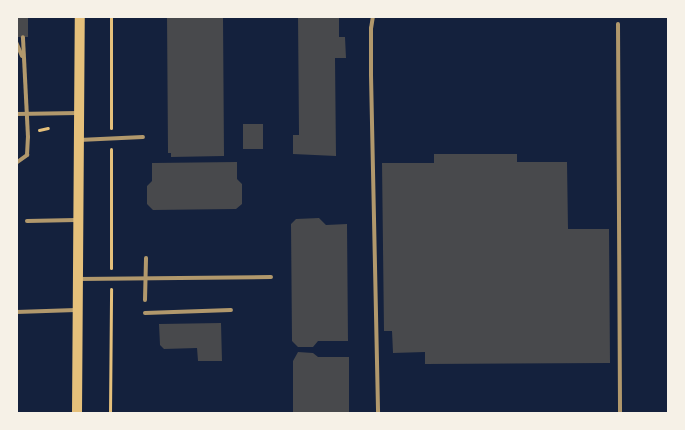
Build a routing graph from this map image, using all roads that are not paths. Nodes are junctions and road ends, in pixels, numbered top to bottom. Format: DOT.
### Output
graph roads {
  1 [pos="80,16"];
  2 [pos="373,16"];
  3 [pos="618,24"];
  4 [pos="22,37"];
  5 [pos="16,42"];
  6 [pos="16,53"];
  7 [pos="16,60"];
  8 [pos="23,60"];
  9 [pos="80,113"];
  10 [pos="16,114"];
  11 [pos="27,114"];
  12 [pos="143,137"];
  13 [pos="79,140"];
  14 [pos="16,163"];
  15 [pos="79,220"];
  16 [pos="27,221"];
  17 [pos="146,258"];
  18 [pos="271,277"];
  19 [pos="145,279"];
  20 [pos="78,280"];
  21 [pos="145,300"];
  22 [pos="78,310"];
  23 [pos="231,310"];
  24 [pos="16,312"];
  25 [pos="145,313"];
  26 [pos="77,414"];
  27 [pos="378,414"];
  28 [pos="620,414"];
  1 -- 9 [label="main road"];
  2 -- 27 [label="lane"];
  3 -- 28 [label="lane"];
  4 -- 8 [label="lane"];
  5 -- 8 [label="lane"];
  6 -- 8 [label="lane"];
  7 -- 8 [label="lane"];
  8 -- 11 [label="lane"];
  9 -- 11 [label="lane"];
  9 -- 13 [label="main road"];
  10 -- 11 [label="lane"];
  11 -- 14 [label="lane"];
  12 -- 13 [label="lane"];
  13 -- 15 [label="main road"];
  15 -- 16 [label="lane"];
  15 -- 20 [label="main road"];
  17 -- 19 [label="lane"];
  18 -- 19 [label="lane"];
  19 -- 20 [label="lane"];
  19 -- 21 [label="lane"];
  20 -- 22 [label="main road"];
  22 -- 24 [label="lane"];
  22 -- 26 [label="main road"];
  23 -- 25 [label="lane"];
}
